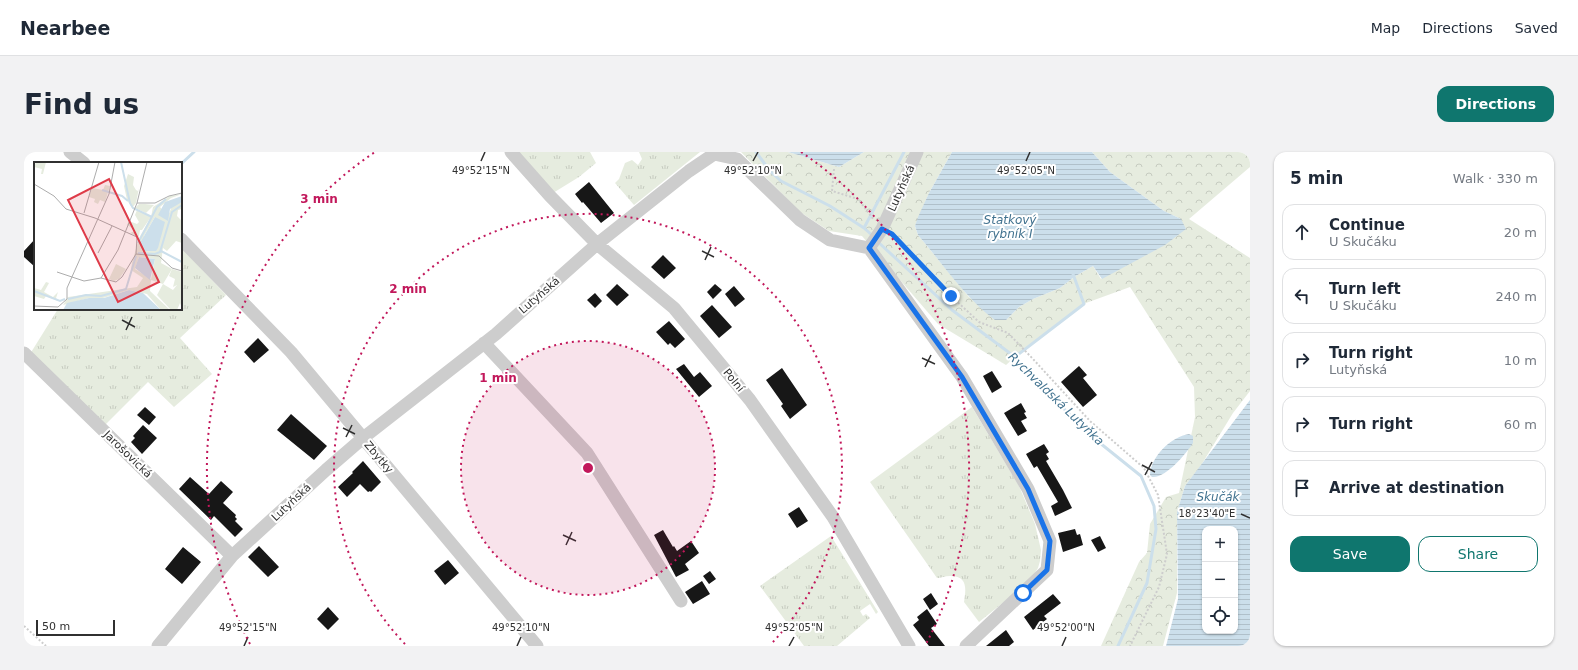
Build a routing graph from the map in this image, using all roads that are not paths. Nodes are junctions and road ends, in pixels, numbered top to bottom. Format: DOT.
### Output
graph roads {
  1 [pos="70,152"];
  2 [pos="511,152"];
  3 [pos="917,152"];
  4 [pos="83,162"];
  5 [pos="182,240"];
  6 [pos="597,244"];
  7 [pos="869,248"];
  8 [pos="484,343"];
  9 [pos="24,353"];
  10 [pos="363,438"];
  11 [pos="232,556"];
  12 [pos="681,601"];
  13 [pos="158,646"];
  14 [pos="537,646"];
  15 [pos="909,646"];
  16 [pos="966,646"];
  1 -- 4 [label="street"];
  2 -- 6 [label="street, Polní"];
  3 -- 7 [label="street, Lutyňská"];
  5 -- 10 [label="street, Zbytky"];
  6 -- 7 [label="street, Lutyňská"];
  6 -- 8 [label="street, Lutyňská"];
  6 -- 15 [label="street, Polní"];
  7 -- 16 [label="street"];
  8 -- 10 [label="street, Lutyňská"];
  8 -- 12 [label="street"];
  9 -- 11 [label="street, Jarošovická"];
  10 -- 11 [label="street, Lutyňská"];
  10 -- 14 [label="street, Zbytky"];
  11 -- 13 [label="street, Lutyňská"];
}
